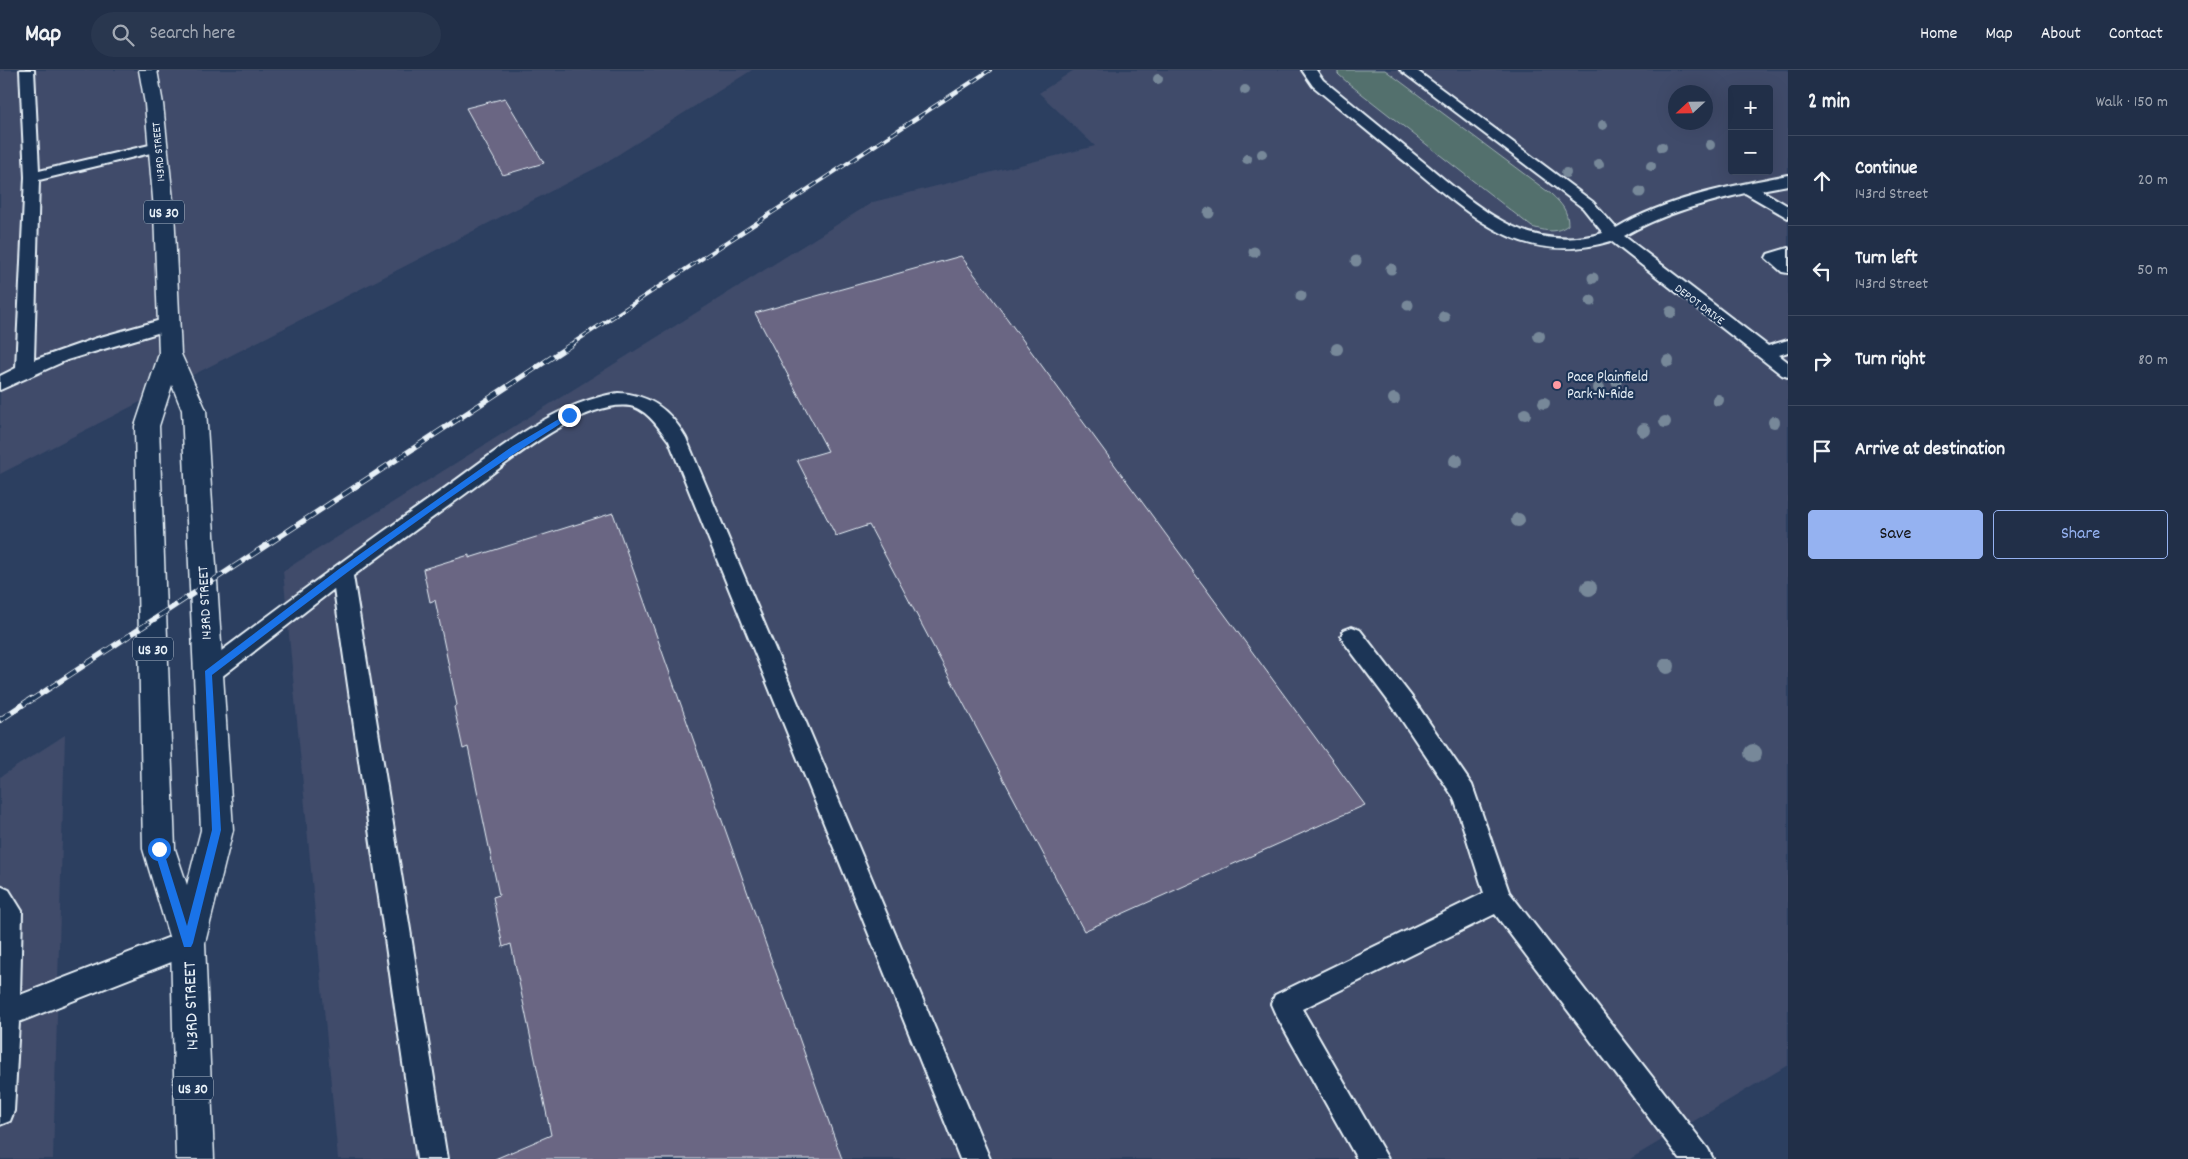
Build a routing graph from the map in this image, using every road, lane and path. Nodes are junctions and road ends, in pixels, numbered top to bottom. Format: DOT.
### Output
graph roads {
  1 [pos="27,70"];
  2 [pos="148,70"];
  3 [pos="1309,70"];
  4 [pos="1407,70"];
  5 [pos="158,147"];
  6 [pos="32,177"];
  7 [pos="1788,180"];
  8 [pos="1746,187"];
  9 [pos="1788,213"];
  10 [pos="1613,235"];
  11 [pos="1788,253"];
  12 [pos="1788,268"];
  13 [pos="168,324"];
  14 [pos="1788,346"];
  15 [pos="170,354"];
  16 [pos="1765,354"];
  17 [pos="24,370"];
  18 [pos="1788,371"];
  19 [pos="0,384"];
  20 [pos="342,571"];
  21 [pos="1352,636"];
  22 [pos="208,674"];
  23 [pos="1499,899"];
  24 [pos="5,905"];
  25 [pos="188,943"];
  26 [pos="3,1015"];
  27 [pos="0,1111"];
  28 [pos="196,1159"];
  29 [pos="432,1159"];
  30 [pos="975,1159"];
  31 [pos="1373,1159"];
  32 [pos="1698,1159"];
  1 -- 6 [label="lane"];
  2 -- 5 [label="main road, 143RD STREET / US 30"];
  3 -- 10 [label="lane"];
  4 -- 10 [label="lane, DEPOT DRIVE"];
  5 -- 6 [label="lane"];
  5 -- 13 [label="main road, 143RD STREET / US 30"];
  6 -- 17 [label="lane"];
  7 -- 8 [label="lane"];
  8 -- 9 [label="lane"];
  8 -- 10 [label="lane"];
  10 -- 16 [label="lane, DEPOT DRIVE"];
  11 -- 12 [label="lane"];
  13 -- 15 [label="main road, 143RD STREET / US 30"];
  13 -- 17 [label="lane"];
  14 -- 16 [label="lane"];
  15 -- 22 [label="main road, 143RD STREET / US 30"];
  15 -- 25 [label="main road, 143RD STREET / US 30"];
  16 -- 18 [label="lane, DEPOT DRIVE"];
  17 -- 19 [label="lane"];
  20 -- 22 [label="lane"];
  20 -- 29 [label="lane"];
  20 -- 30 [label="lane"];
  21 -- 23 [label="lane"];
  22 -- 25 [label="main road, 143RD STREET / US 30"];
  23 -- 31 [label="lane"];
  23 -- 32 [label="lane"];
  24 -- 26 [label="lane"];
  25 -- 26 [label="lane"];
  25 -- 28 [label="main road, 143RD STREET / US 30"];
  26 -- 27 [label="lane"];
}
